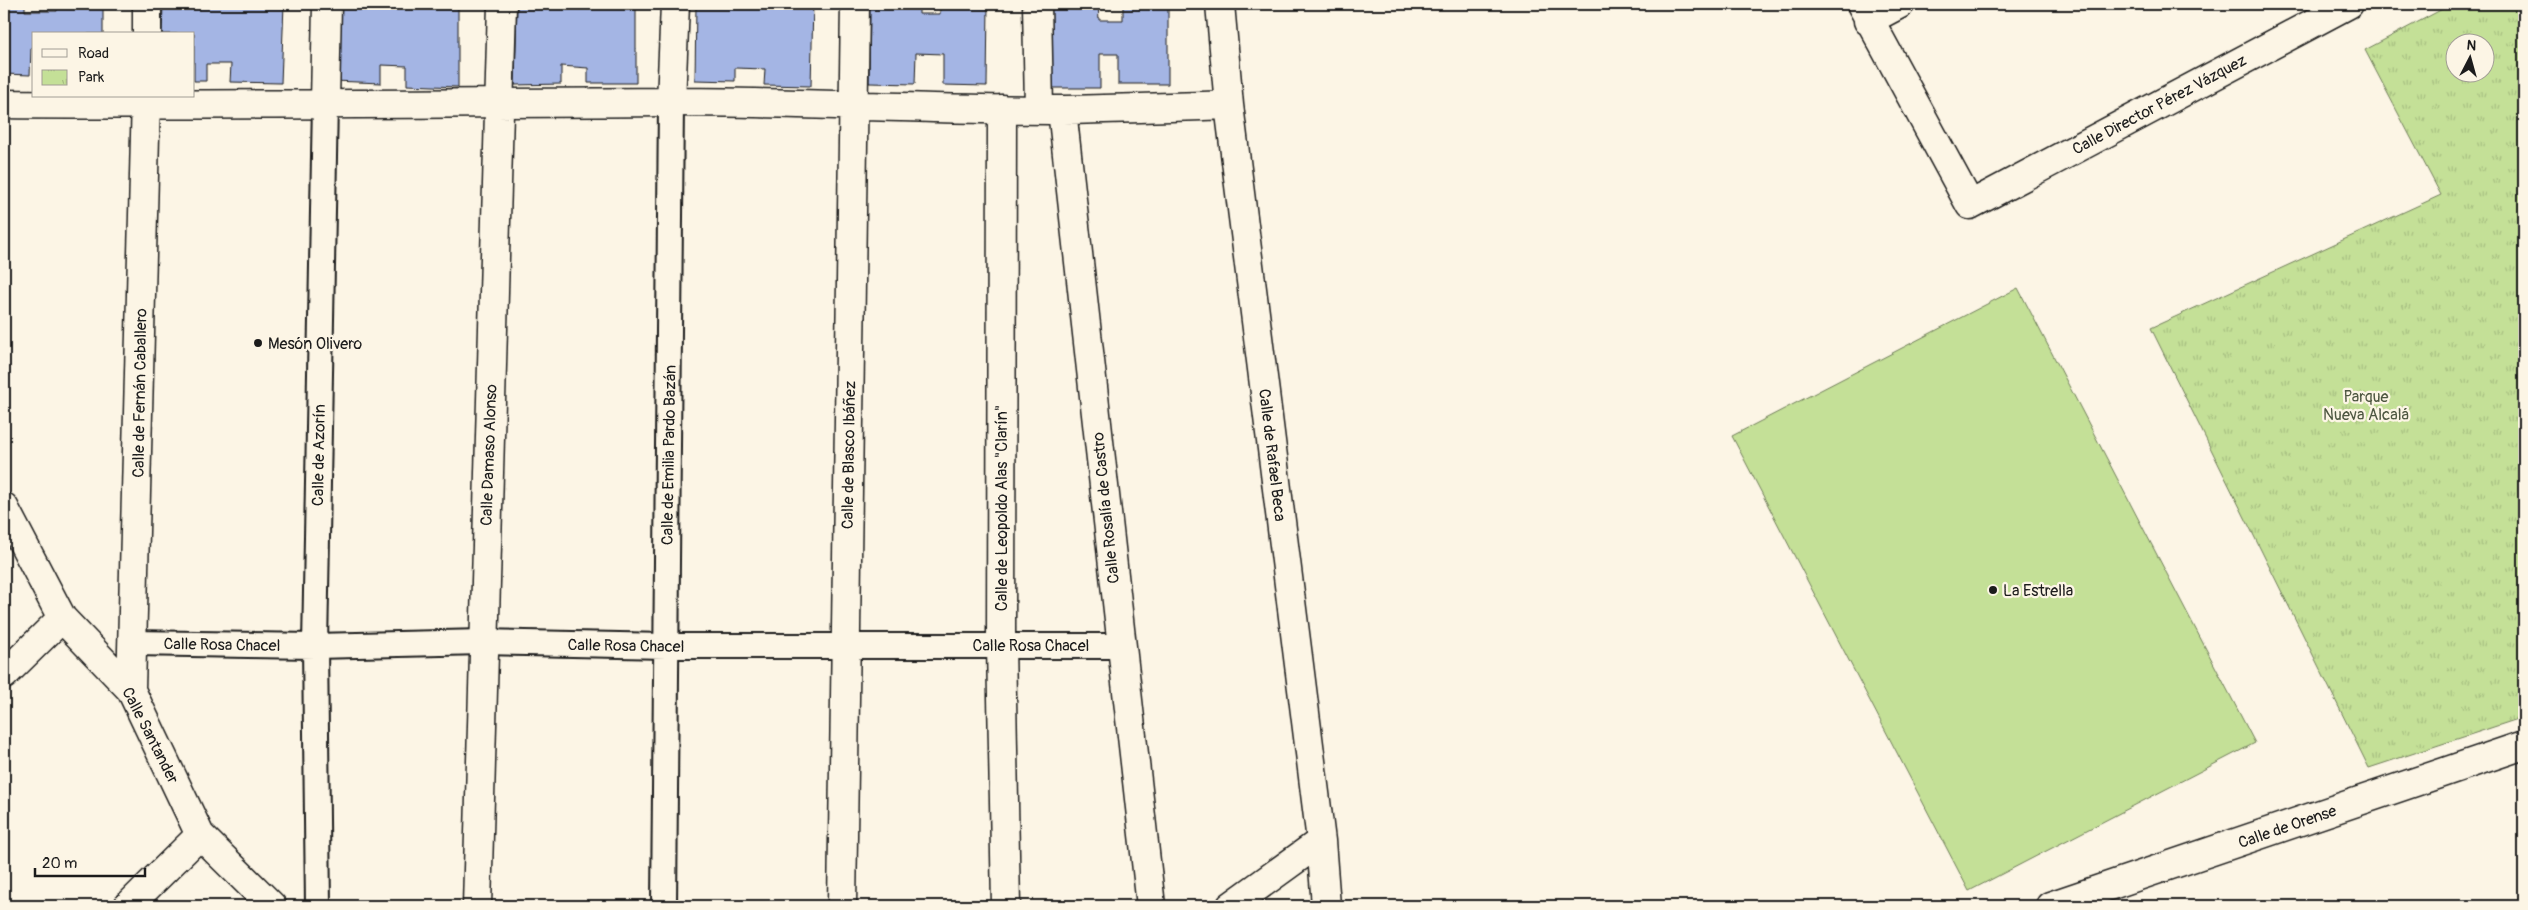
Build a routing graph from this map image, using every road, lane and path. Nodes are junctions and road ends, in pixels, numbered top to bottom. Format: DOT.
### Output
graph roads {
  1 [pos="147,4"];
  2 [pos="327,4"];
  3 [pos="502,4"];
  4 [pos="675,4"];
  5 [pos="855,4"];
  6 [pos="1037,4"];
  7 [pos="1220,4"];
  8 [pos="1900,4"];
  9 [pos="2349,4"];
  10 [pos="1864,12"];
  11 [pos="147,32"];
  12 [pos="146,101"];
  13 [pos="325,102"];
  14 [pos="671,102"];
  15 [pos="4,104"];
  16 [pos="499,105"];
  17 [pos="853,105"];
  18 [pos="1229,105"];
  19 [pos="1002,109"];
  20 [pos="1051,109"];
  21 [pos="4,507"];
  22 [pos="62,618"];
  23 [pos="482,642"];
  24 [pos="133,643"];
  25 [pos="846,644"];
  26 [pos="1001,645"];
  27 [pos="314,646"];
  28 [pos="666,646"];
  29 [pos="1120,646"];
  30 [pos="4,675"];
  31 [pos="131,690"];
  32 [pos="2524,745"];
  33 [pos="200,835"];
  34 [pos="1321,841"];
  35 [pos="128,906"];
  36 [pos="272,906"];
  37 [pos="318,906"];
  38 [pos="477,906"];
  39 [pos="664,906"];
  40 [pos="842,906"];
  41 [pos="1006,906"];
  42 [pos="1151,906"];
  43 [pos="1231,906"];
  44 [pos="1326,906"];
  45 [pos="2050,906"];
  1 -- 11 [label="street"];
  2 -- 13 [label="street, Calle de Azorín"];
  3 -- 16 [label="street, Calle Damaso Alonso"];
  4 -- 14 [label="street, Calle de Emilia Pardo Bazán"];
  5 -- 17 [label="street, Calle de Blasco Ibáñez"];
  6 -- 20 [label="street"];
  7 -- 18 [label="street, Calle de Rafael Beca"];
  8 -- 10 [label="street"];
  9 -- 10 [label="street, Calle Director Pérez Vázquez"];
  12 -- 13 [label="street"];
  12 -- 15 [label="street"];
  12 -- 24 [label="street, Calle de Fernán Caballero"];
  13 -- 16 [label="street"];
  13 -- 27 [label="street, Calle de Azorín"];
  14 -- 16 [label="street"];
  14 -- 17 [label="street"];
  14 -- 28 [label="street, Calle de Emilia Pardo Bazán"];
  16 -- 23 [label="street, Calle Damaso Alonso"];
  17 -- 19 [label="street"];
  17 -- 25 [label="street, Calle de Blasco Ibáñez"];
  18 -- 20 [label="street"];
  18 -- 34 [label="street, Calle de Rafael Beca"];
  19 -- 20 [label="street"];
  19 -- 26 [label="street, Calle de Leopoldo Alas \"Clarín\""];
  20 -- 29 [label="street, Calle Rosalía de Castro"];
  21 -- 22 [label="street, Calle Santander"];
  22 -- 30 [label="street"];
  22 -- 31 [label="street, Calle Santander"];
  23 -- 27 [label="street, Calle Rosa Chacel"];
  23 -- 28 [label="street, Calle Rosa Chacel"];
  23 -- 38 [label="street, Calle Damaso Alonso"];
  24 -- 27 [label="street, Calle Rosa Chacel"];
  24 -- 31 [label="street, Calle de Fernán Caballero"];
  25 -- 26 [label="street, Calle Rosa Chacel"];
  25 -- 28 [label="street, Calle Rosa Chacel"];
  25 -- 40 [label="street, Calle de Blasco Ibáñez"];
  26 -- 29 [label="street, Calle Rosa Chacel"];
  26 -- 41 [label="street, Calle de Leopoldo Alas \"Clarín\""];
  27 -- 37 [label="street, Calle de Azorín"];
  28 -- 39 [label="street, Calle de Emilia Pardo Bazán"];
  29 -- 42 [label="street, Calle Rosalía de Castro"];
  31 -- 33 [label="street, Calle Santander"];
  32 -- 45 [label="street, Calle de Orense"];
  33 -- 35 [label="street"];
  33 -- 36 [label="street, Calle Santander"];
  34 -- 43 [label="street"];
  34 -- 44 [label="street, Calle de Rafael Beca"];
}
